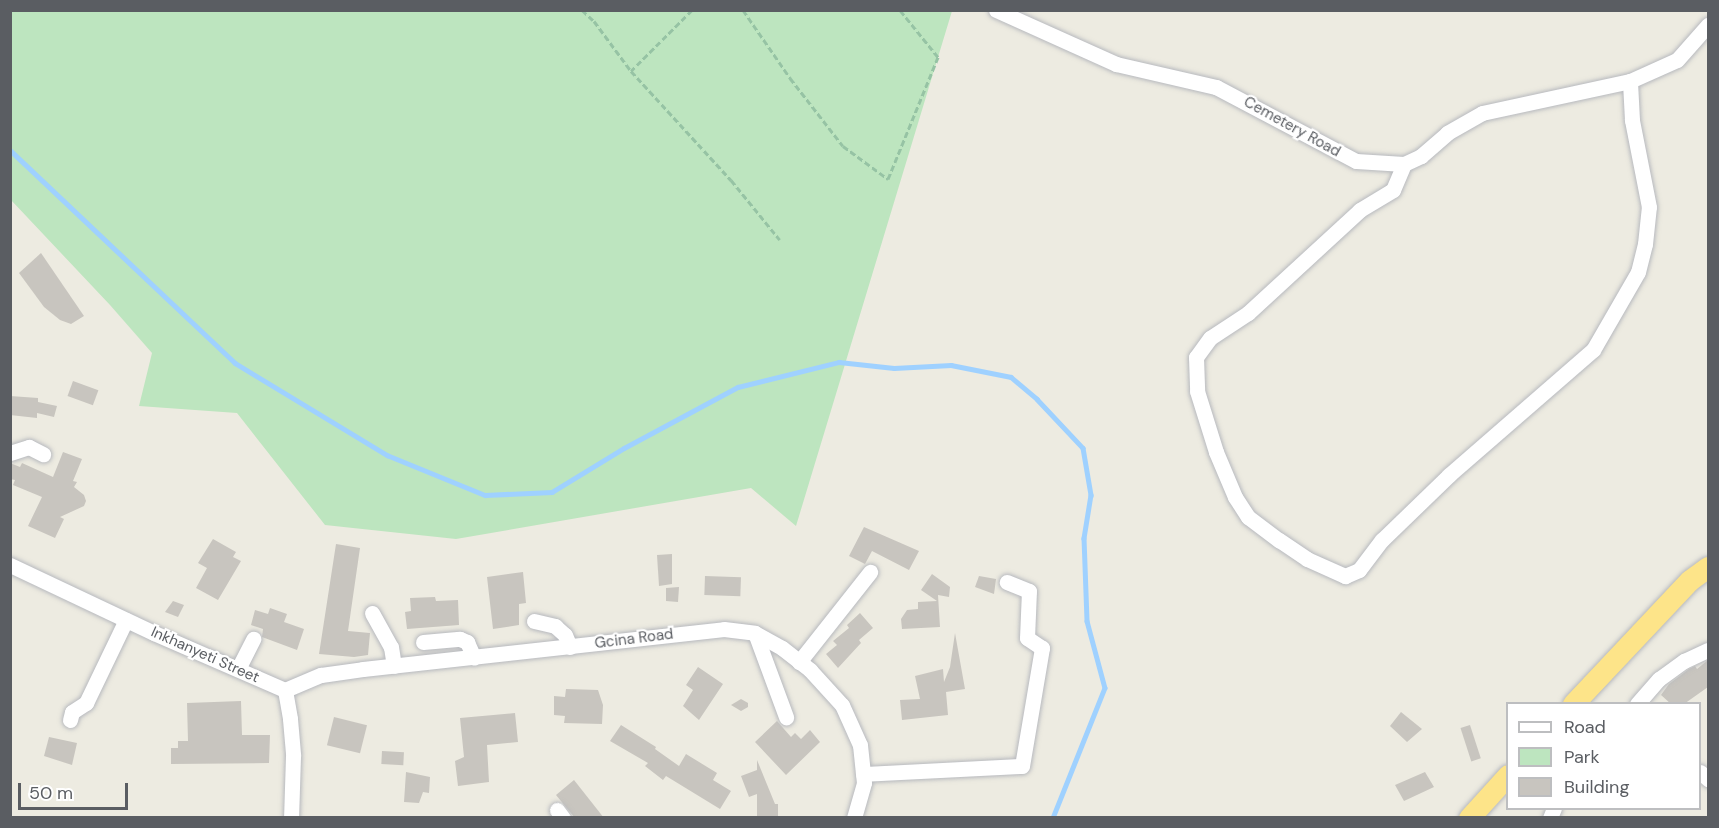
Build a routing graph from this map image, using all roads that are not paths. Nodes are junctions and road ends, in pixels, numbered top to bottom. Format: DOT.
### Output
graph roads {
  1 [pos="996,10"];
  2 [pos="1708,25"];
  3 [pos="1630,81"];
  4 [pos="1404,164"];
  5 [pos="10,453"];
  6 [pos="43,454"];
  7 [pos="10,565"];
  8 [pos="1708,567"];
  9 [pos="870,572"];
  10 [pos="1708,578"];
  11 [pos="1007,582"];
  12 [pos="372,613"];
  13 [pos="126,620"];
  14 [pos="534,621"];
  15 [pos="755,633"];
  16 [pos="253,639"];
  17 [pos="423,642"];
  18 [pos="570,647"];
  19 [pos="1708,650"];
  20 [pos="474,658"];
  21 [pos="800,662"];
  22 [pos="394,666"];
  23 [pos="238,669"];
  24 [pos="285,690"];
  25 [pos="1575,702"];
  26 [pos="1593,702"];
  27 [pos="1641,702"];
  28 [pos="786,717"];
  29 [pos="70,720"];
  30 [pos="863,774"];
  31 [pos="1506,778"];
  32 [pos="1506,796"];
  33 [pos="291,818"];
  34 [pos="854,818"];
  35 [pos="1469,818"];
  36 [pos="1486,818"];
  1 -- 4 [label="street, Cemetery Road"];
  2 -- 3 [label="street"];
  3 -- 4 [label="street"];
  3 -- 4 [label="street"];
  5 -- 6 [label="street"];
  7 -- 13 [label="street, Inkhanyeti Street"];
  8 -- 25 [label="highway"];
  9 -- 21 [label="street"];
  10 -- 26 [label="highway"];
  11 -- 30 [label="street"];
  12 -- 22 [label="street"];
  13 -- 23 [label="street, Inkhanyeti Street"];
  13 -- 29 [label="street"];
  14 -- 18 [label="street"];
  15 -- 18 [label="street, Gcina Road"];
  15 -- 21 [label="street, Gcina Road"];
  15 -- 28 [label="street"];
  16 -- 23 [label="street"];
  17 -- 20 [label="street"];
  18 -- 20 [label="street, Gcina Road"];
  19 -- 27 [label="street"];
  20 -- 22 [label="street, Gcina Road"];
  21 -- 30 [label="street, Gcina Road"];
  22 -- 24 [label="street, Gcina Road"];
  23 -- 24 [label="street, Inkhanyeti Street"];
  24 -- 33 [label="street"];
  30 -- 34 [label="street, Gcina Road"];
  31 -- 35 [label="highway"];
  32 -- 36 [label="highway"];
}
